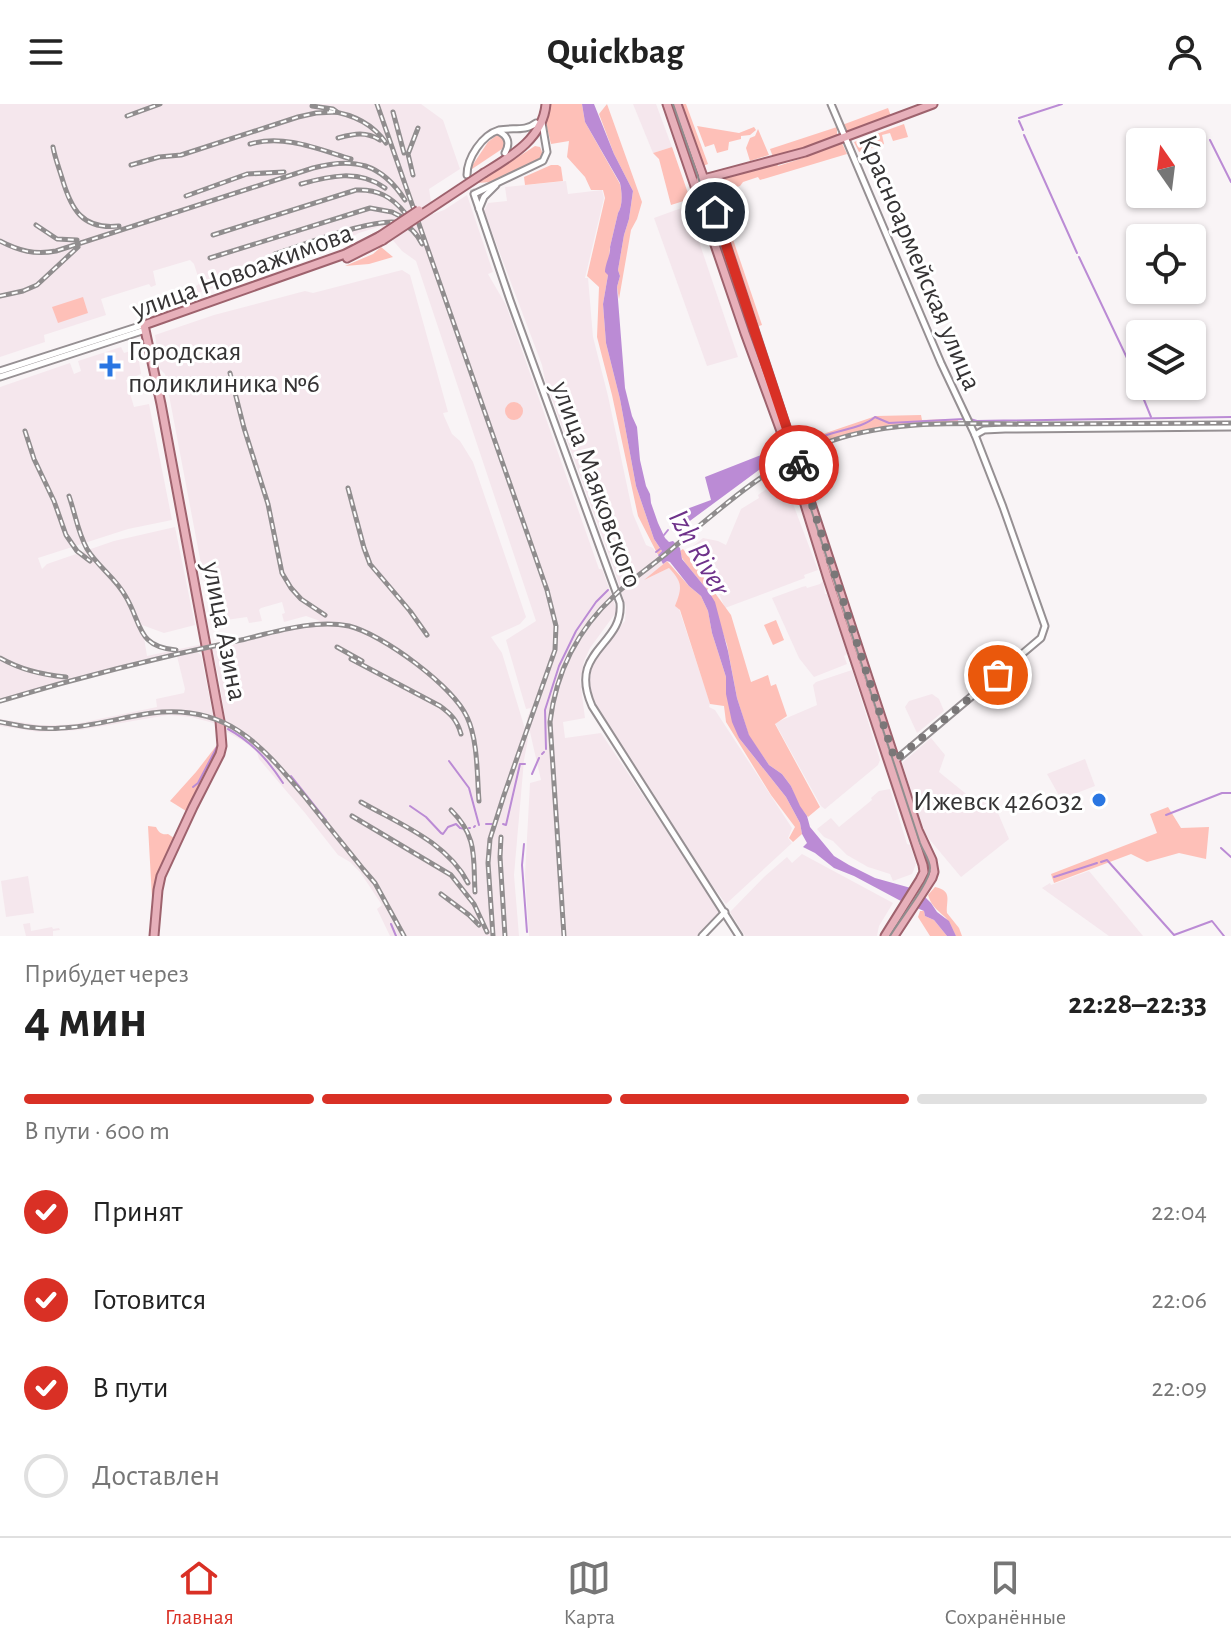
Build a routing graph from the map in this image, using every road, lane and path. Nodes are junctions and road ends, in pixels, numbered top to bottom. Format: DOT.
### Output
graph roads {
  1 [pos="544,104"];
  2 [pos="667,104"];
  3 [pos="677,104"];
  4 [pos="831,104"];
  5 [pos="933,104"];
  6 [pos="539,122"];
  7 [pos="497,131"];
  8 [pos="845,137"];
  9 [pos="523,146"];
  10 [pos="546,146"];
  11 [pos="505,153"];
  12 [pos="482,171"];
  13 [pos="704,179"];
  14 [pos="499,182"];
  15 [pos="694,182"];
  16 [pos="489,187"];
  17 [pos="479,210"];
  18 [pos="145,327"];
  19 [pos="0,374"];
  20 [pos="1231,427"];
  21 [pos="975,435"];
  22 [pos="791,452"];
  23 [pos="892,762"];
  24 [pos="725,912"];
  25 [pos="902,916"];
  26 [pos="154,936"];
  27 [pos="702,936"];
  28 [pos="739,936"];
  29 [pos="885,936"];
  30 [pos="894,936"];
  1 -- 6 [label="main road, улица Новоажимова"];
  2 -- 15 [label="main road"];
  3 -- 13 [label="main road"];
  4 -- 8 [label="main road, Красноармейская улица"];
  5 -- 8 [label="main road"];
  6 -- 7 [label="main road"];
  6 -- 9 [label="main road, улица Новоажимова"];
  6 -- 10 [label="main road"];
  6 -- 11 [label="main road, улица Новоажимова"];
  7 -- 11 [label="main road"];
  7 -- 16 [label="main road"];
  8 -- 13 [label="main road"];
  8 -- 21 [label="main road, Красноармейская улица"];
  9 -- 10 [label="main road"];
  9 -- 12 [label="main road, улица Новоажимова"];
  10 -- 14 [label="main road"];
  11 -- 12 [label="main road, улица Новоажимова"];
  12 -- 18 [label="main road, улица Новоажимова, bridge"];
  13 -- 15 [label="main road"];
  13 -- 22 [label="main road"];
  14 -- 16 [label="main road"];
  14 -- 17 [label="main road"];
  15 -- 22 [label="main road"];
  16 -- 17 [label="main road, улица Маяковского"];
  17 -- 24 [label="main road, улица Маяковского"];
  18 -- 19 [label="main road, улица Новоажимова"];
  18 -- 26 [label="main road, улица Азина"];
  20 -- 21 [label="main road"];
  21 -- 23 [label="main road, Красноармейская улица"];
  22 -- 23 [label="main road, bridge"];
  23 -- 25 [label="main road"];
  24 -- 27 [label="main road"];
  24 -- 28 [label="main road, улица Маяковского"];
  25 -- 29 [label="main road"];
  25 -- 30 [label="main road"];
}
